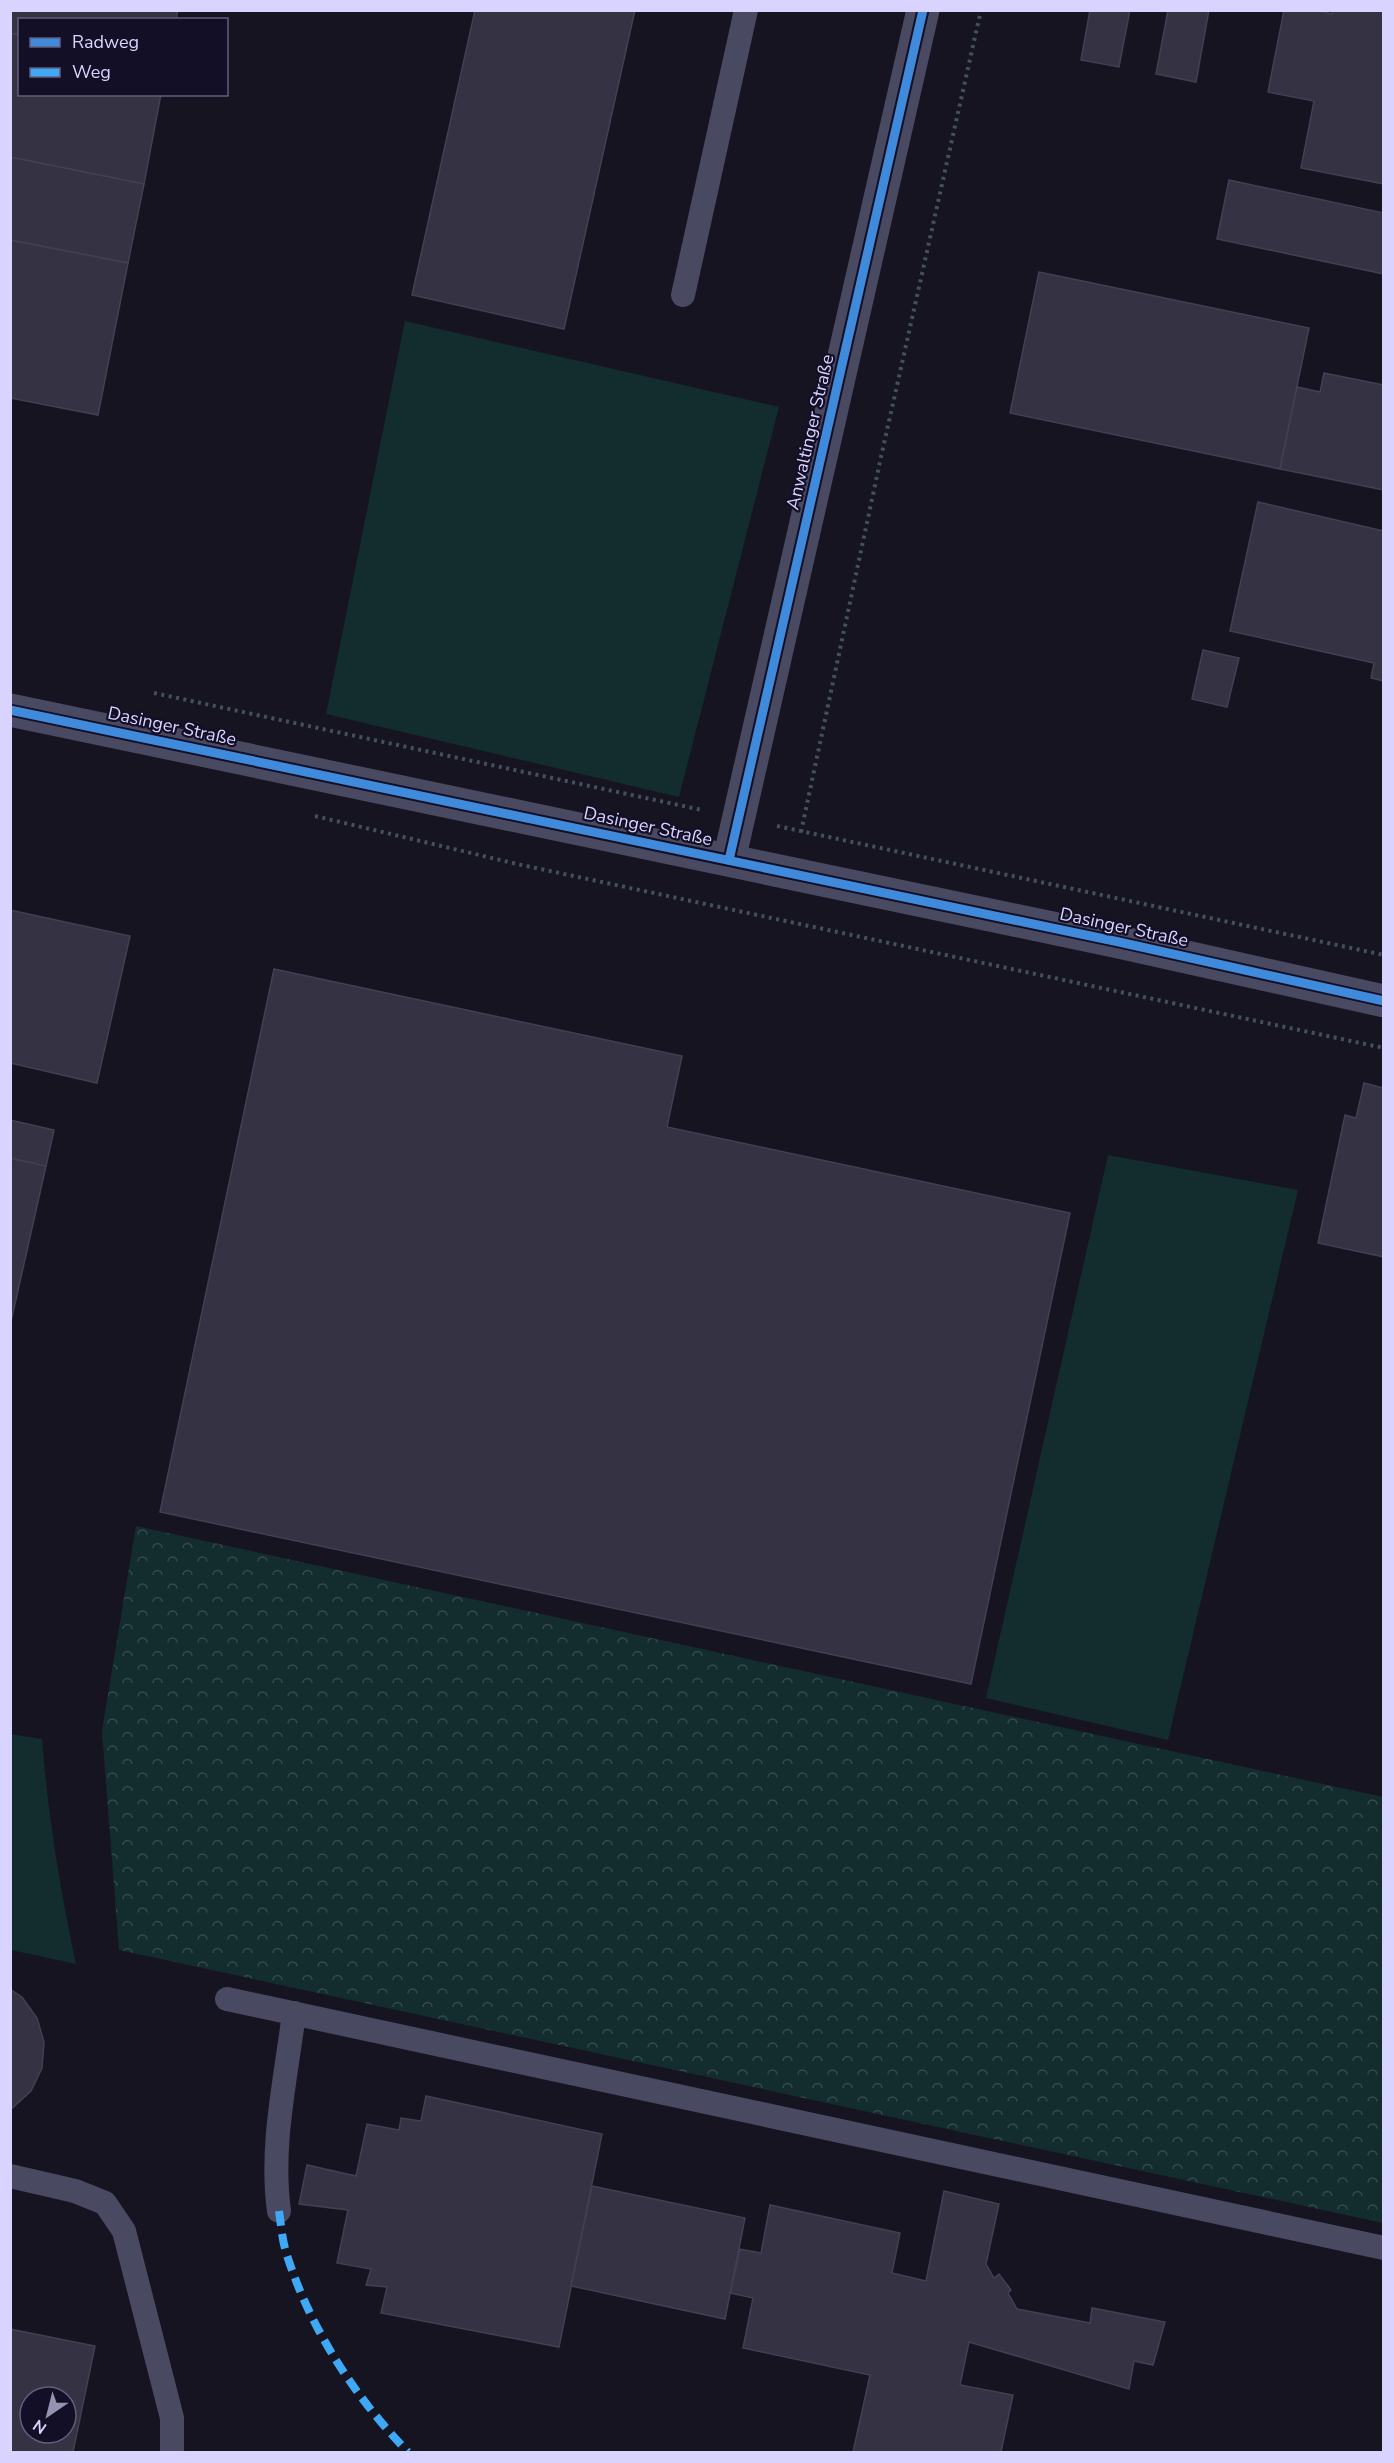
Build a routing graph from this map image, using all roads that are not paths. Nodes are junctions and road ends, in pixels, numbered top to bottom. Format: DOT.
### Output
graph roads {
  1 [pos="746,10"];
  2 [pos="923,10"];
  3 [pos="683,295"];
  4 [pos="10,710"];
  5 [pos="729,860"];
  6 [pos="1383,1001"];
  7 [pos="227,1999"];
  8 [pos="294,2013"];
  9 [pos="10,2176"];
  10 [pos="279,2211"];
  11 [pos="1383,2248"];
  12 [pos="172,2452"];
  1 -- 3 [label="lane"];
  2 -- 5 [label="street, Anwaltinger Straße"];
  4 -- 5 [label="street, Dasinger Straße"];
  5 -- 6 [label="street, Dasinger Straße"];
  7 -- 8 [label="lane"];
  8 -- 10 [label="lane"];
  8 -- 11 [label="lane"];
  9 -- 12 [label="lane"];
}
